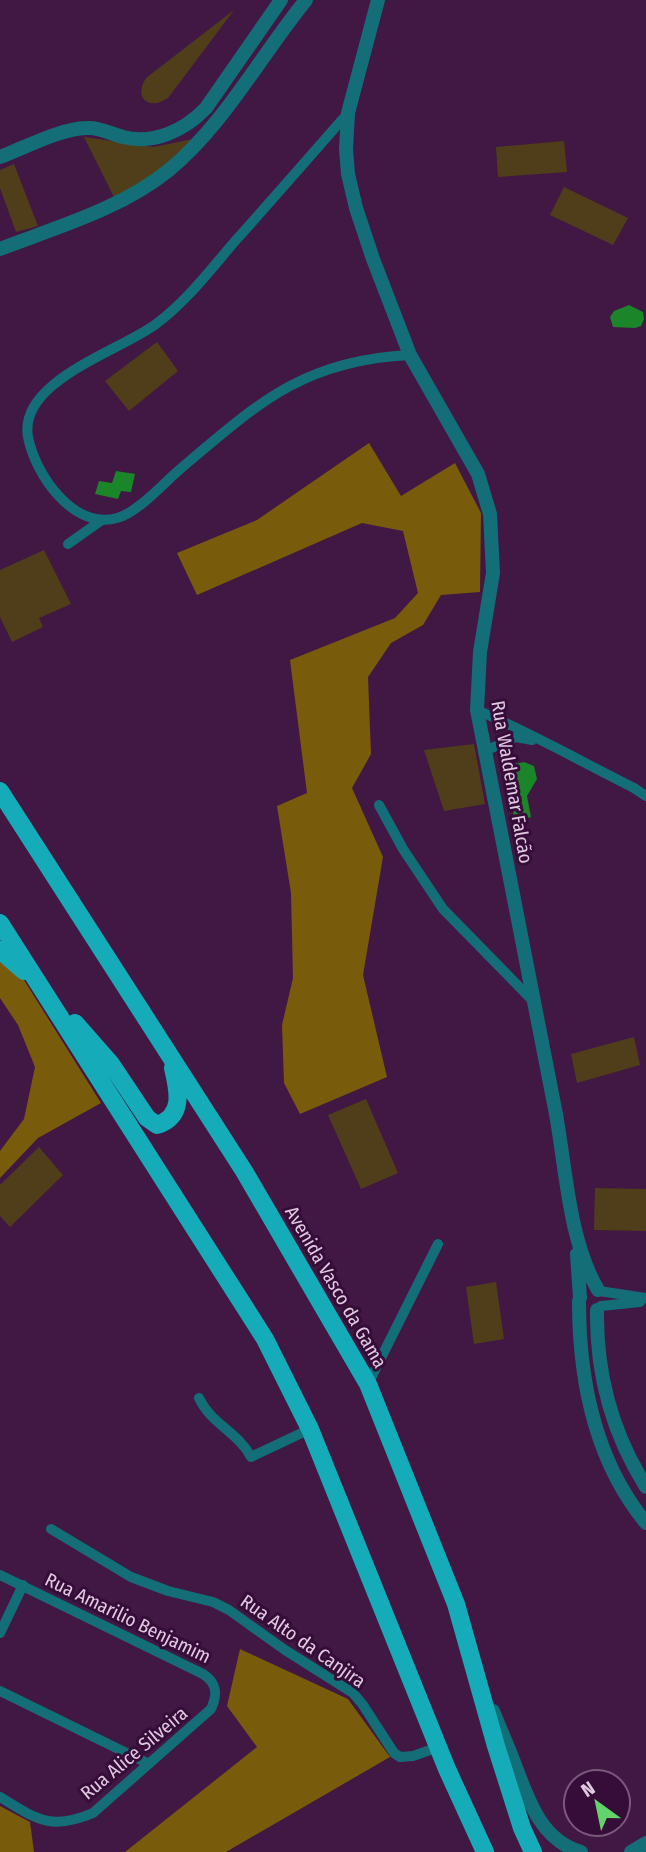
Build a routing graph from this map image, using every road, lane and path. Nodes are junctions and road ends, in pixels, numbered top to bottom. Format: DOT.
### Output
graph roads {
  1 [pos="281,0"];
  2 [pos="306,0"];
  3 [pos="378,0"];
  4 [pos="348,113"];
  5 [pos="0,157"];
  6 [pos="0,249"];
  7 [pos="410,355"];
  8 [pos="102,520"];
  9 [pos="68,544"];
  10 [pos="477,710"];
  11 [pos="538,741"];
  12 [pos="485,751"];
  13 [pos="0,791"];
  14 [pos="646,796"];
  15 [pos="379,806"];
  16 [pos="0,923"];
  17 [pos="0,950"];
  18 [pos="42,988"];
  19 [pos="534,1002"];
  20 [pos="170,1056"];
  21 [pos="574,1221"];
  22 [pos="438,1244"];
  23 [pos="598,1290"];
  24 [pos="580,1300"];
  25 [pos="646,1300"];
  26 [pos="599,1308"];
  27 [pos="368,1384"];
  28 [pos="199,1398"];
  29 [pos="310,1429"];
  30 [pos="646,1488"];
  31 [pos="646,1523"];
  32 [pos="51,1529"];
  33 [pos="0,1575"];
  34 [pos="23,1585"];
  35 [pos="0,1633"];
  36 [pos="476,1671"];
  37 [pos="0,1691"];
  38 [pos="211,1709"];
  39 [pos="439,1747"];
  40 [pos="149,1764"];
  41 [pos="0,1797"];
  42 [pos="646,1843"];
  43 [pos="576,1850"];
  44 [pos="485,1852"];
  45 [pos="533,1852"];
  46 [pos="631,1852"];
  1 -- 5 [label="street"];
  2 -- 6 [label="street"];
  3 -- 4 [label="street, Rua Waldemar Falcão"];
  4 -- 7 [label="street, Rua Waldemar Falcão"];
  4 -- 8 [label="street"];
  7 -- 8 [label="street"];
  7 -- 10 [label="street, Rua Waldemar Falcão"];
  8 -- 9 [label="street"];
  10 -- 11 [label="street"];
  10 -- 12 [label="street, Rua Waldemar Falcão"];
  11 -- 12 [label="street"];
  11 -- 14 [label="street"];
  12 -- 19 [label="street, Rua Waldemar Falcão"];
  13 -- 20 [label="main road, Avenida Vasco da Gama"];
  15 -- 19 [label="street"];
  16 -- 18 [label="main road"];
  17 -- 18 [label="main road"];
  18 -- 20 [label="main road"];
  18 -- 29 [label="main road"];
  19 -- 21 [label="street, Rua Waldemar Falcão"];
  20 -- 27 [label="main road, Avenida Vasco da Gama"];
  21 -- 23 [label="street, Rua Waldemar Falcão"];
  21 -- 24 [label="street, Rua Waldemar Falcão"];
  22 -- 27 [label="street"];
  23 -- 24 [label="street"];
  23 -- 25 [label="street"];
  23 -- 26 [label="street"];
  24 -- 26 [label="street"];
  24 -- 31 [label="street, Rua Waldemar Falcão"];
  25 -- 26 [label="street"];
  26 -- 30 [label="street"];
  27 -- 36 [label="main road, Avenida Vasco da Gama"];
  28 -- 29 [label="street"];
  29 -- 39 [label="main road"];
  32 -- 39 [label="street, Rua Alto da Canjira"];
  33 -- 34 [label="street, Rua Amarilio Benjamim"];
  34 -- 35 [label="street"];
  34 -- 38 [label="street, Rua Amarilio Benjamim"];
  36 -- 43 [label="street"];
  36 -- 45 [label="main road, Avenida Vasco da Gama"];
  37 -- 40 [label="street"];
  38 -- 40 [label="street, Rua Alice Silveira"];
  39 -- 44 [label="main road"];
  40 -- 41 [label="street, Rua Alice Silveira"];
  42 -- 46 [label="street"];
}
